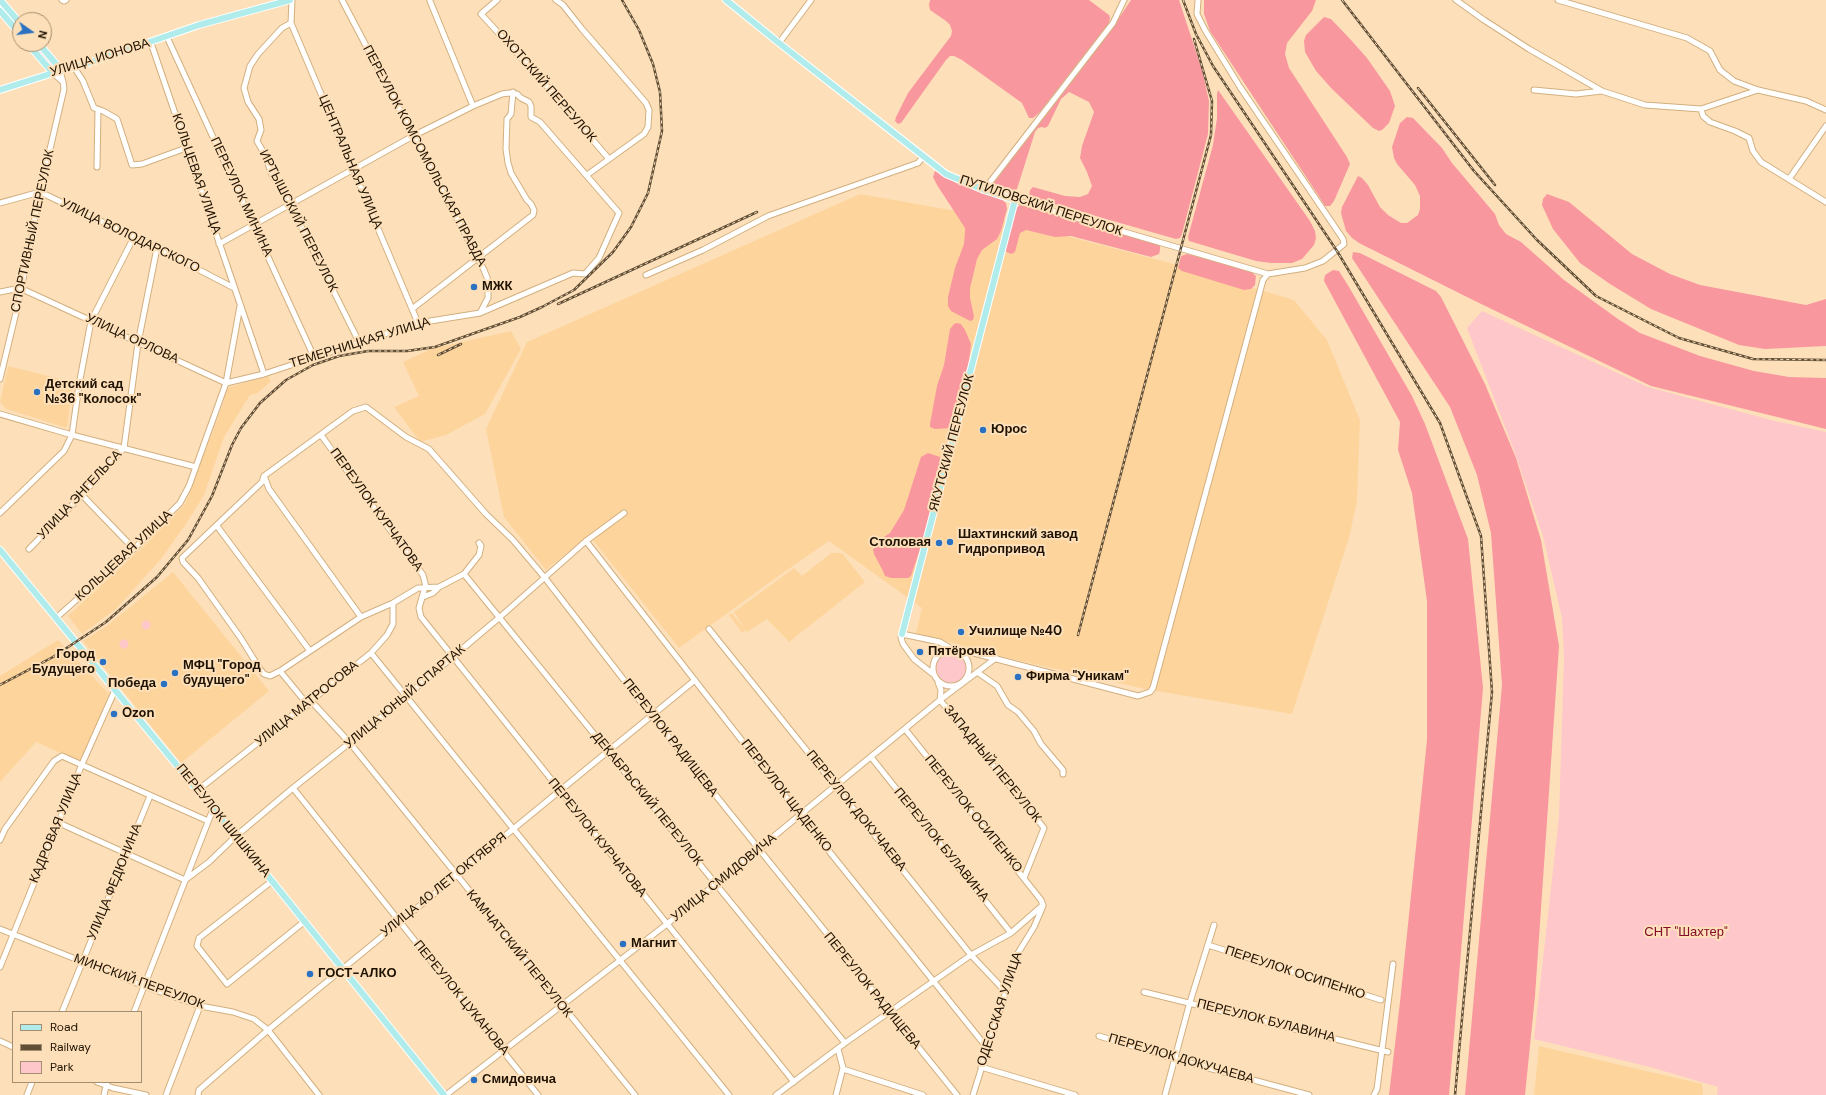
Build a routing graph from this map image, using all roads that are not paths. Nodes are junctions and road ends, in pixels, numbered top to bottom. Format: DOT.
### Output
graph roads {
  1 [pos="0,0"];
  2 [pos="62,0"];
  3 [pos="66,0"];
  4 [pos="291,0"];
  5 [pos="342,0"];
  6 [pos="497,0"];
  7 [pos="556,0"];
  8 [pos="726,0"];
  9 [pos="811,0"];
  10 [pos="1198,0"];
  11 [pos="1456,0"];
  12 [pos="1558,0"];
  13 [pos="430,1"];
  14 [pos="1124,1"];
  15 [pos="0,11"];
  16 [pos="12,14"];
  17 [pos="291,23"];
  18 [pos="12,25"];
  19 [pos="167,37"];
  20 [pos="151,42"];
  21 [pos="779,43"];
  22 [pos="35,52"];
  23 [pos="45,52"];
  24 [pos="74,67"];
  25 [pos="60,71"];
  26 [pos="53,73"];
  27 [pos="63,82"];
  28 [pos="0,90"];
  29 [pos="1534,90"];
  30 [pos="1758,90"];
  31 [pos="513,92"];
  32 [pos="1602,92"];
  33 [pos="473,106"];
  34 [pos="98,109"];
  35 [pos="1701,110"];
  36 [pos="1826,110"];
  37 [pos="1826,126"];
  38 [pos="413,136"];
  39 [pos="186,148"];
  40 [pos="923,157"];
  41 [pos="609,159"];
  42 [pos="97,167"];
  43 [pos="352,168"];
  44 [pos="587,176"];
  45 [pos="1789,179"];
  46 [pos="984,190"];
  47 [pos="40,192"];
  48 [pos="1015,200"];
  49 [pos="1826,202"];
  50 [pos="0,203"];
  51 [pos="290,204"];
  52 [pos="254,225"];
  53 [pos="134,237"];
  54 [pos="220,244"];
  55 [pos="157,248"];
  56 [pos="478,259"];
  57 [pos="1268,274"];
  58 [pos="646,275"];
  59 [pos="20,288"];
  60 [pos="234,288"];
  61 [pos="0,292"];
  62 [pos="240,306"];
  63 [pos="412,309"];
  64 [pos="480,313"];
  65 [pos="91,321"];
  66 [pos="418,323"];
  67 [pos="359,342"];
  68 [pos="138,343"];
  69 [pos="314,357"];
  70 [pos="264,374"];
  71 [pos="0,379"];
  72 [pos="226,383"];
  73 [pos="0,414"];
  74 [pos="72,435"];
  75 [pos="321,435"];
  76 [pos="124,448"];
  77 [pos="196,467"];
  78 [pos="264,476"];
  79 [pos="82,495"];
  80 [pos="0,513"];
  81 [pos="624,513"];
  82 [pos="217,526"];
  83 [pos="586,541"];
  84 [pos="479,544"];
  85 [pos="29,549"];
  86 [pos="134,549"];
  87 [pos="0,550"];
  88 [pos="464,574"];
  89 [pos="545,578"];
  90 [pos="426,587"];
  91 [pos="439,587"];
  92 [pos="423,597"];
  93 [pos="394,603"];
  94 [pos="361,617"];
  95 [pos="500,617"];
  96 [pos="56,618"];
  97 [pos="709,629"];
  98 [pos="902,634"];
  99 [pos="955,650"];
  100 [pos="310,651"];
  101 [pos="371,653"];
  102 [pos="454,656"];
  103 [pos="996,658"];
  104 [pos="280,671"];
  105 [pos="977,672"];
  106 [pos="933,674"];
  107 [pos="694,680"];
  108 [pos="938,682"];
  109 [pos="963,682"];
  110 [pos="115,690"];
  111 [pos="405,697"];
  112 [pos="940,700"];
  113 [pos="310,703"];
  114 [pos="651,715"];
  115 [pos="905,729"];
  116 [pos="350,743"];
  117 [pos="608,751"];
  118 [pos="871,758"];
  119 [pos="82,764"];
  120 [pos="1063,774"];
  121 [pos="836,786"];
  122 [pos="293,788"];
  123 [pos="198,790"];
  124 [pos="559,791"];
  125 [pos="150,796"];
  126 [pos="213,808"];
  127 [pos="800,815"];
  128 [pos="208,821"];
  129 [pos="59,823"];
  130 [pos="513,829"];
  131 [pos="236,836"];
  132 [pos="0,840"];
  133 [pos="759,849"];
  134 [pos="127,854"];
  135 [pos="456,876"];
  136 [pos="1024,878"];
  137 [pos="185,880"];
  138 [pos="272,881"];
  139 [pos="716,884"];
  140 [pos="1042,902"];
  141 [pos="305,921"];
  142 [pos="400,922"];
  143 [pos="667,924"];
  144 [pos="1214,925"];
  145 [pos="0,929"];
  146 [pos="1011,933"];
  147 [pos="13,934"];
  148 [pos="1208,945"];
  149 [pos="971,955"];
  150 [pos="620,961"];
  151 [pos="83,962"];
  152 [pos="1393,964"];
  153 [pos="0,967"];
  154 [pos="343,968"];
  155 [pos="934,981"];
  156 [pos="144,986"];
  157 [pos="1005,991"];
  158 [pos="1144,992"];
  159 [pos="1381,1000"];
  160 [pos="1190,1002"];
  161 [pos="200,1006"];
  162 [pos="562,1006"];
  163 [pos="62,1011"];
  164 [pos="134,1011"];
  165 [pos="890,1013"];
  166 [pos="268,1030"];
  167 [pos="1099,1036"];
  168 [pos="0,1041"];
  169 [pos="846,1043"];
  170 [pos="12,1047"];
  171 [pos="838,1049"];
  172 [pos="988,1049"];
  173 [pos="1382,1050"];
  174 [pos="503,1051"];
  175 [pos="1388,1052"];
  176 [pos="1175,1059"];
  177 [pos="981,1067"];
  178 [pos="843,1069"];
  179 [pos="794,1082"];
  180 [pos="32,1083"];
  181 [pos="107,1084"];
  182 [pos="26,1095"];
  183 [pos="104,1095"];
  184 [pos="146,1095"];
  185 [pos="166,1095"];
  186 [pos="198,1095"];
  187 [pos="319,1095"];
  188 [pos="445,1095"];
  189 [pos="538,1095"];
  190 [pos="635,1095"];
  191 [pos="729,1095"];
  192 [pos="776,1095"];
  193 [pos="836,1095"];
  194 [pos="923,1095"];
  195 [pos="957,1095"];
  196 [pos="973,1095"];
  197 [pos="1076,1095"];
  198 [pos="1165,1095"];
  199 [pos="1309,1095"];
  200 [pos="1374,1095"];
  1 -- 16 [label="main road"];
  2 -- 3 [label="street"];
  4 -- 17 [label="street, ЦЕНТРАЛЬНАЯ УЛИЦА"];
  4 -- 19 [label="main road, УЛИЦА ИОНОВА"];
  5 -- 38 [label="street, ПЕРЕУЛОК КОМСОМОЛЬСКАЯ ПРАВДА"];
  6 -- 41 [label="street, ОХОТСКИЙ ПЕРЕУЛОК"];
  7 -- 41 [label="street"];
  8 -- 21 [label="main road, ПУТИЛОВСКИЙ ПЕРЕУЛОК"];
  9 -- 21 [label="street"];
  10 -- 57 [label="street"];
  11 -- 32 [label="street"];
  12 -- 30 [label="street"];
  13 -- 33 [label="street"];
  14 -- 46 [label="street"];
  15 -- 18 [label="main road"];
  17 -- 43 [label="street, ЦЕНТРАЛЬНАЯ УЛИЦА"];
  17 -- 51 [label="street, ИРТЫШСКИЙ ПЕРЕУЛОК"];
  19 -- 20 [label="main road, УЛИЦА ИОНОВА"];
  19 -- 52 [label="street, ПЕРЕУЛОК МИНИНА"];
  20 -- 24 [label="main road, УЛИЦА ИОНОВА"];
  20 -- 39 [label="street, КОЛЬЦЕВАЯ УЛИЦА"];
  21 -- 40 [label="main road, ПУТИЛОВСКИЙ ПЕРЕУЛОК"];
  22 -- 26 [label="main road"];
  23 -- 25 [label="main road"];
  24 -- 25 [label="main road, УЛИЦА ИОНОВА"];
  24 -- 34 [label="street"];
  25 -- 26 [label="main road, УЛИЦА ИОНОВА"];
  25 -- 27 [label="street, СПОРТИВНЫЙ ПЕРЕУЛОК"];
  26 -- 27 [label="street"];
  26 -- 28 [label="main road, УЛИЦА ИОНОВА"];
  27 -- 47 [label="street, СПОРТИВНЫЙ ПЕРЕУЛОК"];
  29 -- 32 [label="street"];
  30 -- 35 [label="street"];
  30 -- 36 [label="street"];
  31 -- 33 [label="street"];
  31 -- 44 [label="street"];
  31 -- 56 [label="street, ТЕМЕРНИЦКАЯ УЛИЦА"];
  32 -- 35 [label="street"];
  33 -- 38 [label="street"];
  34 -- 39 [label="street"];
  34 -- 42 [label="street"];
  35 -- 45 [label="street"];
  37 -- 45 [label="street"];
  38 -- 43 [label="street"];
  38 -- 56 [label="street, ПЕРЕУЛОК КОМСОМОЛЬСКАЯ ПРАВДА"];
  39 -- 54 [label="street, КОЛЬЦЕВАЯ УЛИЦА"];
  40 -- 46 [label="main road, ПУТИЛОВСКИЙ ПЕРЕУЛОК"];
  40 -- 58 [label="street"];
  41 -- 44 [label="street"];
  43 -- 51 [label="street"];
  43 -- 63 [label="street, ЦЕНТРАЛЬНАЯ УЛИЦА"];
  44 -- 64 [label="street, ТЕМЕРНИЦКАЯ УЛИЦА"];
  45 -- 49 [label="street"];
  46 -- 48 [label="main road, ПУТИЛОВСКИЙ ПЕРЕУЛОК"];
  47 -- 50 [label="street"];
  47 -- 53 [label="street, УЛИЦА ВОЛОДАРСКОГО"];
  47 -- 59 [label="street, СПОРТИВНЫЙ ПЕРЕУЛОК"];
  48 -- 57 [label="street, ПУТИЛОВСКИЙ ПЕРЕУЛОК"];
  48 -- 98 [label="main road, ЯКУТСКИЙ ПЕРЕУЛОК"];
  51 -- 52 [label="street"];
  51 -- 67 [label="street, ИРТЫШСКИЙ ПЕРЕУЛОК"];
  52 -- 54 [label="street"];
  52 -- 69 [label="street, ПЕРЕУЛОК МИНИНА"];
  53 -- 55 [label="street, УЛИЦА ВОЛОДАРСКОГО"];
  53 -- 65 [label="street"];
  54 -- 60 [label="street, КОЛЬЦЕВАЯ УЛИЦА"];
  55 -- 60 [label="street, УЛИЦА ВОЛОДАРСКОГО"];
  55 -- 68 [label="street, УЛИЦА ЭНГЕЛЬСА"];
  56 -- 63 [label="street, ТЕМЕРНИЦКАЯ УЛИЦА"];
  56 -- 64 [label="street, ПЕРЕУЛОК КОМСОМОЛЬСКАЯ ПРАВДА"];
  57 -- 103 [label="street"];
  59 -- 61 [label="street"];
  59 -- 65 [label="street, УЛИЦА ОРЛОВА"];
  59 -- 71 [label="street, СПОРТИВНЫЙ ПЕРЕУЛОК"];
  60 -- 62 [label="street, КОЛЬЦЕВАЯ УЛИЦА"];
  62 -- 70 [label="street, КОЛЬЦЕВАЯ УЛИЦА"];
  62 -- 72 [label="street, КОЛЬЦЕВАЯ УЛИЦА"];
  63 -- 66 [label="street, ЦЕНТРАЛЬНАЯ УЛИЦА"];
  64 -- 66 [label="street, ТЕМЕРНИЦКАЯ УЛИЦА"];
  65 -- 68 [label="street, УЛИЦА ОРЛОВА"];
  65 -- 74 [label="street"];
  66 -- 67 [label="street, ТЕМЕРНИЦКАЯ УЛИЦА"];
  67 -- 69 [label="street, ТЕМЕРНИЦКАЯ УЛИЦА"];
  68 -- 72 [label="street, УЛИЦА ОРЛОВА"];
  68 -- 76 [label="street, УЛИЦА ЭНГЕЛЬСА"];
  69 -- 70 [label="street, ТЕМЕРНИЦКАЯ УЛИЦА"];
  70 -- 72 [label="street"];
  72 -- 77 [label="street, КОЛЬЦЕВАЯ УЛИЦА"];
  73 -- 74 [label="street"];
  74 -- 76 [label="street"];
  74 -- 80 [label="street"];
  75 -- 78 [label="street"];
  75 -- 89 [label="street, ПЕРЕУЛОК РАДИЩЕВА"];
  75 -- 90 [label="street, ПЕРЕУЛОК КУРЧАТОВА"];
  76 -- 77 [label="street"];
  76 -- 79 [label="street, УЛИЦА ЭНГЕЛЬСА"];
  77 -- 86 [label="street, КОЛЬЦЕВАЯ УЛИЦА"];
  78 -- 82 [label="street"];
  78 -- 94 [label="street"];
  79 -- 85 [label="street, УЛИЦА ЭНГЕЛЬСА"];
  79 -- 86 [label="street"];
  81 -- 83 [label="street, УЛИЦА ЮНЫЙ СПАРТАК"];
  82 -- 100 [label="street"];
  82 -- 104 [label="street"];
  83 -- 89 [label="street, УЛИЦА ЮНЫЙ СПАРТАК"];
  83 -- 107 [label="street, ПЕРЕУЛОК ЩАДЕНКО"];
  84 -- 88 [label="street"];
  86 -- 96 [label="street, КОЛЬЦЕВАЯ УЛИЦА"];
  87 -- 96 [label="main road, ПЕРЕУЛОК ШИШКИНА"];
  88 -- 91 [label="street"];
  88 -- 95 [label="street, ДЕКАБРЬСКИЙ ПЕРЕУЛОК"];
  89 -- 95 [label="street, УЛИЦА ЮНЫЙ СПАРТАК"];
  89 -- 114 [label="street, ПЕРЕУЛОК РАДИЩЕВА"];
  90 -- 91 [label="street"];
  90 -- 92 [label="street, ПЕРЕУЛОК КУРЧАТОВА"];
  90 -- 93 [label="street"];
  91 -- 92 [label="street"];
  92 -- 102 [label="street, ПЕРЕУЛОК КУРЧАТОВА"];
  93 -- 94 [label="street"];
  93 -- 101 [label="street, УЛИЦА МАТРОСОВА"];
  94 -- 100 [label="street"];
  95 -- 102 [label="street, УЛИЦА ЮНЫЙ СПАРТАК"];
  95 -- 117 [label="street, ДЕКАБРЬСКИЙ ПЕРЕУЛОК"];
  96 -- 110 [label="main road, ПЕРЕУЛОК ШИШКИНА"];
  97 -- 121 [label="street, ПЕРЕУЛОК ДОКУЧАЕВА"];
  98 -- 99 [label="street"];
  98 -- 106 [label="street"];
  99 -- 103 [label="street"];
  99 -- 106 [label="street"];
  99 -- 109 [label="street"];
  100 -- 104 [label="street"];
  101 -- 111 [label="street"];
  101 -- 113 [label="street, УЛИЦА МАТРОСОВА"];
  102 -- 111 [label="street, УЛИЦА ЮНЫЙ СПАРТАК"];
  102 -- 124 [label="street, ПЕРЕУЛОК КУРЧАТОВА"];
  103 -- 105 [label="street, УЛИЦА СМИДОВИЧА"];
  104 -- 113 [label="street, КАМЧАТСКИЙ ПЕРЕУЛОК"];
  105 -- 109 [label="street, УЛИЦА СМИДОВИЧА"];
  105 -- 120 [label="street"];
  106 -- 108 [label="street"];
  107 -- 114 [label="street, УЛИЦА 40 ЛЕТ ОКТЯБРЯ"];
  107 -- 127 [label="street, ПЕРЕУЛОК ЩАДЕНКО"];
  108 -- 109 [label="street"];
  108 -- 112 [label="street"];
  109 -- 112 [label="street, УЛИЦА СМИДОВИЧА"];
  110 -- 119 [label="street, КАДРОВАЯ УЛИЦА"];
  110 -- 123 [label="main road, ПЕРЕУЛОК ШИШКИНА"];
  111 -- 116 [label="street, УЛИЦА ЮНЫЙ СПАРТАК"];
  111 -- 130 [label="street"];
  112 -- 115 [label="street, УЛИЦА СМИДОВИЧА"];
  112 -- 136 [label="street, ЗАПАДНЫЙ ПЕРЕУЛОК"];
  113 -- 116 [label="street, КАМЧАТСКИЙ ПЕРЕУЛОК"];
  113 -- 123 [label="street, УЛИЦА МАТРОСОВА"];
  114 -- 117 [label="street, УЛИЦА 40 ЛЕТ ОКТЯБРЯ"];
  114 -- 133 [label="street, ПЕРЕУЛОК РАДИЩЕВА"];
  115 -- 118 [label="street, УЛИЦА СМИДОВИЧА"];
  115 -- 136 [label="street, ПЕРЕУЛОК ОСИПЕНКО"];
  116 -- 122 [label="street, УЛИЦА ЮНЫЙ СПАРТАК"];
  116 -- 135 [label="street, КАМЧАТСКИЙ ПЕРЕУЛОК"];
  117 -- 124 [label="street, УЛИЦА 40 ЛЕТ ОКТЯБРЯ"];
  117 -- 139 [label="street, ДЕКАБРЬСКИЙ ПЕРЕУЛОК"];
  118 -- 121 [label="street, УЛИЦА СМИДОВИЧА"];
  118 -- 146 [label="street, ПЕРЕУЛОК БУЛАВИНА"];
  119 -- 125 [label="street, ПЕРЕУЛОК ШИШКИНА"];
  119 -- 129 [label="street, КАДРОВАЯ УЛИЦА"];
  119 -- 132 [label="street, ПЕРЕУЛОК ШИШКИНА"];
  121 -- 127 [label="street, УЛИЦА СМИДОВИЧА"];
  121 -- 149 [label="street, ПЕРЕУЛОК ДОКУЧАЕВА"];
  122 -- 131 [label="street, УЛИЦА ЮНЫЙ СПАРТАК"];
  122 -- 142 [label="street, ПЕРЕУЛОК ЦУКАНОВА"];
  123 -- 126 [label="main road, ПЕРЕУЛОК ШИШКИНА"];
  124 -- 130 [label="street, УЛИЦА 40 ЛЕТ ОКТЯБРЯ"];
  124 -- 143 [label="street, ПЕРЕУЛОК КУРЧАТОВА"];
  125 -- 128 [label="street, ПЕРЕУЛОК ШИШКИНА"];
  125 -- 134 [label="street, УЛИЦА ФЕДЮНИНА"];
  126 -- 128 [label="street"];
  126 -- 131 [label="main road, ПЕРЕУЛОК ШИШКИНА"];
  127 -- 133 [label="street, УЛИЦА СМИДОВИЧА"];
  127 -- 155 [label="street, ПЕРЕУЛОК ЩАДЕНКО"];
  128 -- 137 [label="street"];
  129 -- 134 [label="street"];
  129 -- 147 [label="street, КАДРОВАЯ УЛИЦА"];
  130 -- 135 [label="street, УЛИЦА 40 ЛЕТ ОКТЯБРЯ"];
  130 -- 150 [label="street"];
  131 -- 137 [label="street, УЛИЦА ЮНЫЙ СПАРТАК"];
  131 -- 138 [label="main road, ПЕРЕУЛОК ШИШКИНА"];
  133 -- 139 [label="street, УЛИЦА СМИДОВИЧА"];
  133 -- 165 [label="street, ПЕРЕУЛОК РАДИЩЕВА"];
  134 -- 137 [label="street"];
  134 -- 151 [label="street, УЛИЦА ФЕДЮНИНА"];
  135 -- 142 [label="street, УЛИЦА 40 ЛЕТ ОКТЯБРЯ"];
  135 -- 162 [label="street, КАМЧАТСКИЙ ПЕРЕУЛОК"];
  136 -- 140 [label="street, ПЕРЕУЛОК ОСИПЕНКО"];
  137 -- 156 [label="street"];
  138 -- 141 [label="main road, ПЕРЕУЛОК ШИШКИНА"];
  138 -- 141 [label="street"];
  139 -- 143 [label="street, УЛИЦА СМИДОВИЧА"];
  139 -- 169 [label="street, ДЕКАБРЬСКИЙ ПЕРЕУЛОК"];
  140 -- 146 [label="street"];
  140 -- 157 [label="street, ОДЕССКАЯ УЛИЦА"];
  141 -- 154 [label="main road, ПЕРЕУЛОК ШИШКИНА"];
  142 -- 154 [label="street, УЛИЦА 40 ЛЕТ ОКТЯБРЯ"];
  142 -- 174 [label="street, ПЕРЕУЛОК ЦУКАНОВА"];
  143 -- 150 [label="street, УЛИЦА СМИДОВИЧА"];
  143 -- 179 [label="street, ПЕРЕУЛОК КУРЧАТОВА"];
  144 -- 148 [label="street"];
  145 -- 147 [label="street, МИНСКИЙ ПЕРЕУЛОК"];
  146 -- 149 [label="street"];
  147 -- 151 [label="street, МИНСКИЙ ПЕРЕУЛОК"];
  147 -- 153 [label="street, КАДРОВАЯ УЛИЦА"];
  148 -- 159 [label="street, ПЕРЕУЛОК ОСИПЕНКО"];
  148 -- 160 [label="street"];
  149 -- 155 [label="street"];
  149 -- 157 [label="street, ПЕРЕУЛОК ДОКУЧАЕВА"];
  150 -- 162 [label="street, УЛИЦА СМИДОВИЧА"];
  150 -- 191 [label="street"];
  151 -- 156 [label="street, МИНСКИЙ ПЕРЕУЛОК"];
  151 -- 163 [label="street, УЛИЦА ФЕДЮНИНА"];
  152 -- 173 [label="street"];
  154 -- 166 [label="street, УЛИЦА 40 ЛЕТ ОКТЯБРЯ"];
  154 -- 188 [label="main road, ПЕРЕУЛОК ШИШКИНА"];
  155 -- 165 [label="street"];
  155 -- 172 [label="street, ПЕРЕУЛОК ЩАДЕНКО"];
  156 -- 161 [label="street, МИНСКИЙ ПЕРЕУЛОК"];
  156 -- 164 [label="street"];
  157 -- 172 [label="street, ОДЕССКАЯ УЛИЦА"];
  158 -- 160 [label="street, ПЕРЕУЛОК БУЛАВИНА"];
  160 -- 173 [label="street, ПЕРЕУЛОК БУЛАВИНА"];
  160 -- 176 [label="street"];
  161 -- 166 [label="street, МИНСКИЙ ПЕРЕУЛОК"];
  161 -- 185 [label="street"];
  162 -- 174 [label="street, УЛИЦА СМИДОВИЧА"];
  162 -- 190 [label="street, КАМЧАТСКИЙ ПЕРЕУЛОК"];
  165 -- 169 [label="street"];
  165 -- 195 [label="street, ПЕРЕУЛОК РАДИЩЕВА"];
  166 -- 186 [label="street, УЛИЦА 40 ЛЕТ ОКТЯБРЯ"];
  166 -- 187 [label="street, МИНСКИЙ ПЕРЕУЛОК"];
  167 -- 176 [label="street, ПЕРЕУЛОК ДОКУЧАЕВА"];
  168 -- 170 [label="street"];
  169 -- 171 [label="street"];
  171 -- 178 [label="street"];
  171 -- 179 [label="street"];
  172 -- 177 [label="street, ОДЕССКАЯ УЛИЦА"];
  173 -- 175 [label="street, ПЕРЕУЛОК БУЛАВИНА"];
  173 -- 200 [label="street"];
  174 -- 188 [label="street, УЛИЦА СМИДОВИЧА"];
  174 -- 189 [label="street, ПЕРЕУЛОК ЦУКАНОВА"];
  176 -- 198 [label="street"];
  176 -- 199 [label="street, ПЕРЕУЛОК ДОКУЧАЕВА"];
  177 -- 196 [label="street, ОДЕССКАЯ УЛИЦА"];
  177 -- 197 [label="street"];
  178 -- 193 [label="street"];
  178 -- 194 [label="street"];
  179 -- 192 [label="street"];
  180 -- 182 [label="street"];
  181 -- 183 [label="street"];
  181 -- 184 [label="street"];
}
